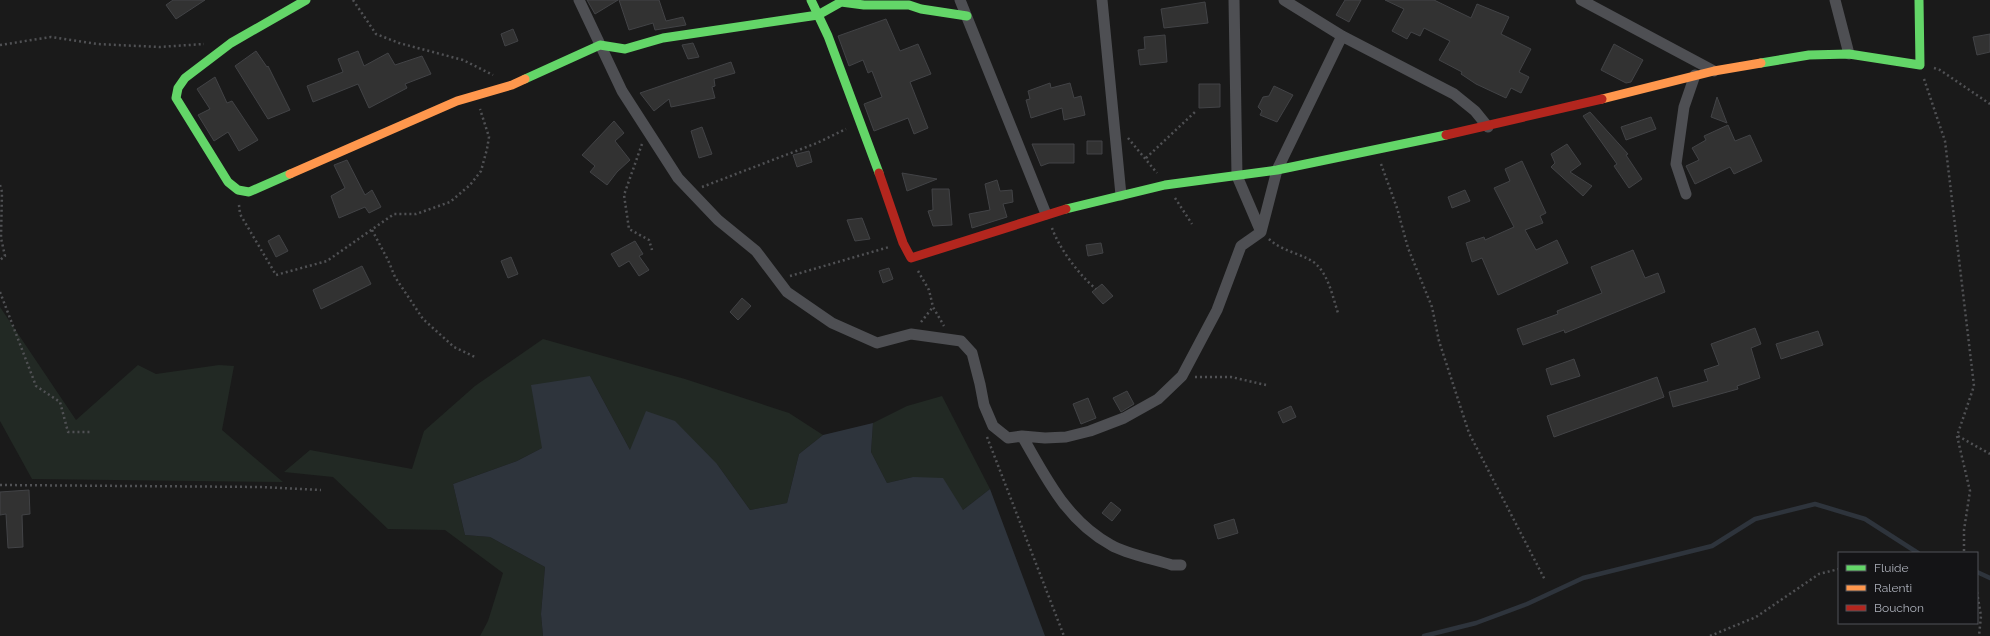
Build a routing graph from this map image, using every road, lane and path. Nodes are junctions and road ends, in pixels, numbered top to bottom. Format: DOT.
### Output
graph roads {
  1 [pos="306,0"];
  2 [pos="353,0"];
  3 [pos="578,0"];
  4 [pos="811,0"];
  5 [pos="960,0"];
  6 [pos="1102,0"];
  7 [pos="1234,0"];
  8 [pos="1284,0"];
  9 [pos="1581,0"];
  10 [pos="1835,0"];
  11 [pos="1920,0"];
  12 [pos="818,15"];
  13 [pos="967,16"];
  14 [pos="1342,36"];
  15 [pos="207,44"];
  16 [pos="0,45"];
  17 [pos="600,45"];
  18 [pos="1849,54"];
  19 [pos="1920,65"];
  20 [pos="1714,71"];
  21 [pos="1695,75"];
  22 [pos="512,85"];
  23 [pos="476,95"];
  24 [pos="1990,104"];
  25 [pos="1195,112"];
  26 [pos="858,123"];
  27 [pos="1488,127"];
  28 [pos="647,130"];
  29 [pos="1128,137"];
  30 [pos="1375,150"];
  31 [pos="1277,170"];
  32 [pos="1237,176"];
  33 [pos="0,185"];
  34 [pos="1165,185"];
  35 [pos="249,192"];
  36 [pos="691,192"];
  37 [pos="1121,194"];
  38 [pos="1686,194"];
  39 [pos="1046,214"];
  40 [pos="1192,224"];
  41 [pos="372,230"];
  42 [pos="1261,232"];
  43 [pos="903,243"];
  44 [pos="652,250"];
  45 [pos="911,258"];
  46 [pos="0,260"];
  47 [pos="778,279"];
  48 [pos="1096,289"];
  49 [pos="0,292"];
  50 [pos="933,307"];
  51 [pos="1338,313"];
  52 [pos="911,334"];
  53 [pos="952,340"];
  54 [pos="475,357"];
  55 [pos="1182,376"];
  56 [pos="1266,385"];
  57 [pos="91,432"];
  58 [pos="985,432"];
  59 [pos="1022,436"];
  60 [pos="1957,436"];
  61 [pos="1990,454"];
  62 [pos="0,485"];
  63 [pos="321,490"];
  64 [pos="1964,552"];
  65 [pos="1180,565"];
  66 [pos="1838,569"];
  67 [pos="1545,580"];
  68 [pos="1978,596"];
  69 [pos="1064,636"];
  70 [pos="1710,636"];
  71 [pos="1979,636"];
  1 -- 35 [label="street"];
  2 -- 22 [label="path"];
  3 -- 17 [label="street"];
  4 -- 12 [label="street"];
  5 -- 13 [label="street"];
  6 -- 37 [label="street"];
  7 -- 32 [label="street"];
  8 -- 14 [label="street"];
  9 -- 20 [label="street"];
  10 -- 18 [label="street"];
  11 -- 19 [label="street"];
  12 -- 13 [label="street"];
  12 -- 17 [label="street"];
  12 -- 26 [label="street"];
  13 -- 39 [label="street"];
  14 -- 27 [label="street"];
  14 -- 31 [label="street"];
  15 -- 16 [label="path"];
  17 -- 22 [label="street"];
  17 -- 28 [label="street"];
  18 -- 19 [label="street"];
  18 -- 20 [label="street"];
  19 -- 24 [label="path"];
  19 -- 60 [label="path"];
  20 -- 21 [label="street"];
  21 -- 27 [label="street"];
  21 -- 38 [label="street"];
  22 -- 23 [label="street"];
  23 -- 35 [label="street"];
  23 -- 41 [label="path"];
  25 -- 29 [label="path"];
  26 -- 36 [label="path"];
  26 -- 43 [label="street"];
  27 -- 30 [label="street"];
  28 -- 36 [label="street"];
  28 -- 44 [label="path"];
  30 -- 31 [label="street"];
  30 -- 67 [label="path"];
  31 -- 32 [label="street"];
  31 -- 42 [label="street"];
  32 -- 34 [label="street"];
  32 -- 42 [label="street"];
  33 -- 46 [label="path"];
  34 -- 37 [label="street"];
  34 -- 40 [label="path"];
  35 -- 41 [label="path"];
  36 -- 47 [label="street"];
  37 -- 39 [label="street"];
  39 -- 45 [label="street"];
  39 -- 48 [label="path"];
  41 -- 54 [label="path"];
  42 -- 51 [label="path"];
  42 -- 55 [label="street"];
  43 -- 45 [label="street"];
  43 -- 47 [label="path"];
  45 -- 50 [label="path"];
  47 -- 52 [label="street"];
  49 -- 57 [label="path"];
  50 -- 52 [label="path"];
  50 -- 53 [label="path"];
  52 -- 53 [label="street"];
  53 -- 59 [label="street"];
  55 -- 56 [label="path"];
  55 -- 59 [label="street"];
  58 -- 69 [label="path"];
  59 -- 65 [label="street"];
  60 -- 61 [label="path"];
  60 -- 64 [label="path"];
  62 -- 63 [label="path"];
  66 -- 70 [label="path"];
  68 -- 71 [label="path"];
}
